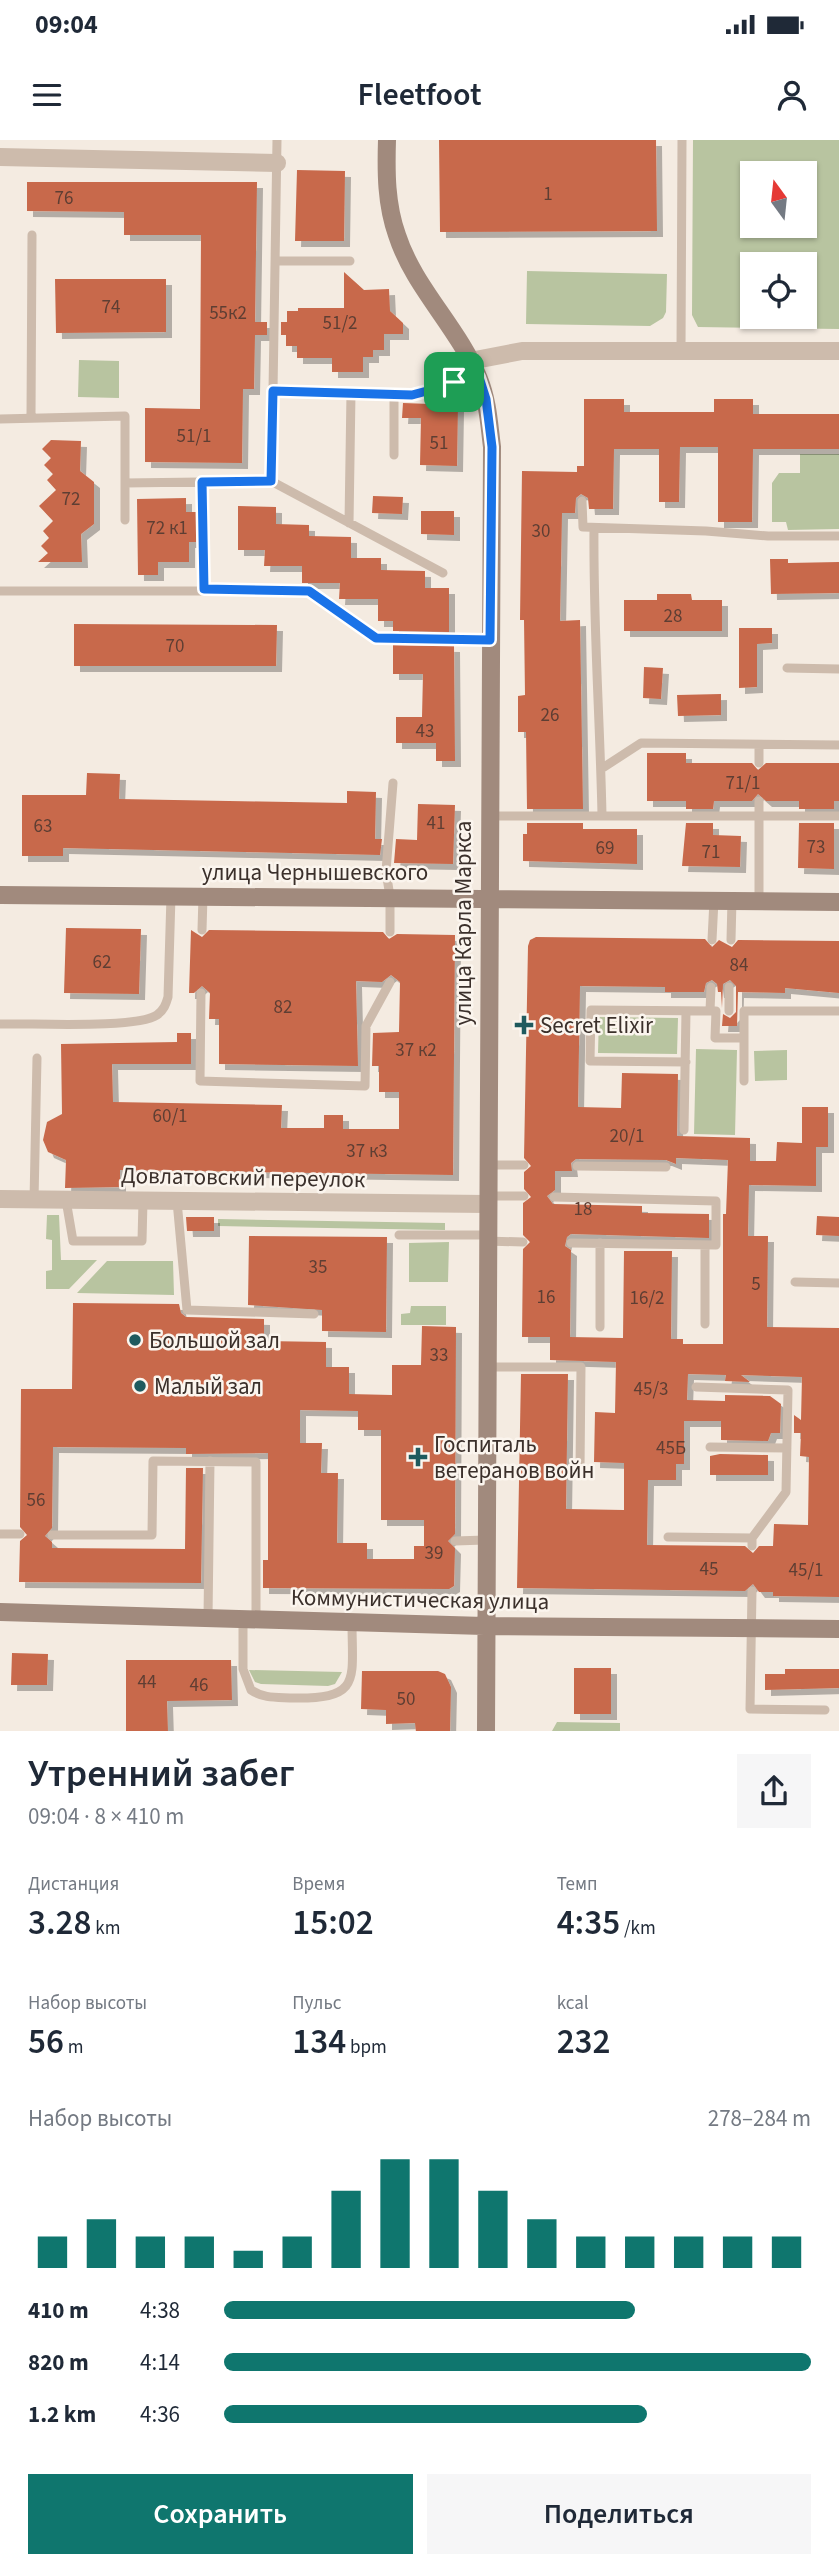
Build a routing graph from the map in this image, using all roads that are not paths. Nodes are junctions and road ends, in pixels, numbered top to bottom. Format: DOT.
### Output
graph roads {
  1 [pos="277,140"];
  2 [pos="387,140"];
  3 [pos="682,140"];
  4 [pos="0,157"];
  5 [pos="277,163"];
  6 [pos="32,235"];
  7 [pos="275,261"];
  8 [pos="350,261"];
  9 [pos="681,351"];
  10 [pos="839,351"];
  11 [pos="470,361"];
  12 [pos="479,377"];
  13 [pos="273,391"];
  14 [pos="351,393"];
  15 [pos="394,395"];
  16 [pos="31,418"];
  17 [pos="0,419"];
  18 [pos="394,455"];
  19 [pos="271,481"];
  20 [pos="202,482"];
  21 [pos="125,483"];
  22 [pos="582,501"];
  23 [pos="125,520"];
  24 [pos="349,523"];
  25 [pos="594,528"];
  26 [pos="839,536"];
  27 [pos="443,573"];
  28 [pos="204,589"];
  29 [pos="0,591"];
  30 [pos="490,640"];
  31 [pos="787,668"];
  32 [pos="839,669"];
  33 [pos="760,744"];
  34 [pos="839,745"];
  35 [pos="759,763"];
  36 [pos="601,769"];
  37 [pos="393,783"];
  38 [pos="759,801"];
  39 [pos="602,815"];
  40 [pos="759,815"];
  41 [pos="489,816"];
  42 [pos="839,816"];
  43 [pos="0,895"];
  44 [pos="171,896"];
  45 [pos="203,896"];
  46 [pos="390,897"];
  47 [pos="488,897"];
  48 [pos="714,900"];
  49 [pos="732,900"];
  50 [pos="759,901"];
  51 [pos="839,902"];
  52 [pos="202,930"];
  53 [pos="390,932"];
  54 [pos="712,940"];
  55 [pos="731,940"];
  56 [pos="390,982"];
  57 [pos="711,987"];
  58 [pos="729,987"];
  59 [pos="201,993"];
  60 [pos="686,1011"];
  61 [pos="729,1011"];
  62 [pos="839,1011"];
  63 [pos="710,1012"];
  64 [pos="0,1024"];
  65 [pos="744,1038"];
  66 [pos="37,1058"];
  67 [pos="686,1062"];
  68 [pos="744,1081"];
  69 [pos="684,1130"];
  70 [pos="486,1164"];
  71 [pos="524,1165"];
  72 [pos="577,1166"];
  73 [pos="666,1167"];
  74 [pos="524,1196"];
  75 [pos="554,1197"];
  76 [pos="0,1199"];
  77 [pos="34,1200"];
  78 [pos="66,1200"];
  79 [pos="486,1200"];
  80 [pos="143,1201"];
  81 [pos="177,1201"];
  82 [pos="399,1235"];
  83 [pos="486,1238"];
  84 [pos="523,1242"];
  85 [pos="571,1242"];
  86 [pos="600,1243"];
  87 [pos="705,1245"];
  88 [pos="795,1282"];
  89 [pos="839,1283"];
  90 [pos="314,1314"];
  91 [pos="705,1324"];
  92 [pos="600,1327"];
  93 [pos="485,1367"];
  94 [pos="696,1387"];
  95 [pos="710,1447"];
  96 [pos="787,1448"];
  97 [pos="211,1461"];
  98 [pos="580,1469"];
  99 [pos="0,1534"];
  100 [pos="20,1534"];
  101 [pos="52,1535"];
  102 [pos="668,1537"];
  103 [pos="485,1540"];
  104 [pos="455,1541"];
  105 [pos="752,1591"];
  106 [pos="0,1612"];
  107 [pos="208,1618"];
  108 [pos="250,1619"];
  109 [pos="352,1622"];
  110 [pos="484,1626"];
  111 [pos="751,1628"];
  112 [pos="839,1629"];
  113 [pos="825,1710"];
  114 [pos="486,1731"];
  1 -- 5 [label="lane"];
  2 -- 11 [label="street, улица Карла Маркса"];
  3 -- 9 [label="lane"];
  4 -- 5 [label="street"];
  5 -- 7 [label="lane"];
  6 -- 16 [label="lane"];
  7 -- 8 [label="lane"];
  7 -- 13 [label="lane"];
  9 -- 10 [label="street"];
  9 -- 11 [label="street"];
  11 -- 12 [label="street, улица Карла Маркса"];
  12 -- 15 [label="lane"];
  12 -- 30 [label="street, улица Карла Маркса"];
  13 -- 14 [label="lane"];
  13 -- 19 [label="lane"];
  14 -- 15 [label="lane"];
  14 -- 24 [label="lane"];
  15 -- 18 [label="lane"];
  16 -- 17 [label="lane"];
  16 -- 21 [label="lane"];
  19 -- 20 [label="lane"];
  19 -- 24 [label="lane"];
  20 -- 21 [label="lane"];
  20 -- 28 [label="lane"];
  21 -- 23 [label="lane"];
  22 -- 25 [label="lane"];
  24 -- 27 [label="lane"];
  25 -- 26 [label="lane"];
  25 -- 36 [label="lane"];
  28 -- 29 [label="lane"];
  28 -- 30 [label="lane"];
  30 -- 41 [label="street, улица Карла Маркса"];
  31 -- 32 [label="lane"];
  33 -- 34 [label="lane"];
  33 -- 35 [label="lane"];
  33 -- 36 [label="lane"];
  36 -- 39 [label="lane"];
  37 -- 46 [label="lane"];
  38 -- 40 [label="lane"];
  39 -- 40 [label="lane"];
  39 -- 41 [label="lane"];
  40 -- 42 [label="lane"];
  40 -- 50 [label="lane"];
  41 -- 47 [label="street, улица Карла Маркса"];
  43 -- 44 [label="street, улица Чернышевского"];
  44 -- 45 [label="street, улица Чернышевского"];
  44 -- 64 [label="lane"];
  45 -- 46 [label="street, улица Чернышевского"];
  45 -- 52 [label="lane"];
  46 -- 47 [label="street, улица Чернышевского"];
  46 -- 53 [label="lane"];
  47 -- 48 [label="street, улица Чернышевского"];
  47 -- 70 [label="street, улица Карла Маркса"];
  48 -- 49 [label="street, улица Чернышевского"];
  48 -- 54 [label="lane"];
  49 -- 50 [label="street, улица Чернышевского"];
  49 -- 55 [label="lane"];
  50 -- 51 [label="street, улица Чернышевского"];
  56 -- 59 [label="lane"];
  57 -- 63 [label="lane"];
  58 -- 61 [label="lane"];
  60 -- 63 [label="lane"];
  60 -- 67 [label="lane"];
  60 -- 67 [label="lane"];
  62 -- 65 [label="lane"];
  63 -- 65 [label="lane"];
  65 -- 68 [label="lane"];
  66 -- 77 [label="lane"];
  67 -- 69 [label="lane"];
  70 -- 71 [label="lane"];
  70 -- 79 [label="street, улица Карла Маркса"];
  72 -- 73 [label="lane"];
  74 -- 79 [label="lane"];
  75 -- 87 [label="lane"];
  76 -- 77 [label="street, Довлатовский переулок"];
  77 -- 78 [label="street, Довлатовский переулок"];
  78 -- 80 [label="street, Довлатовский переулок"];
  78 -- 80 [label="lane"];
  79 -- 81 [label="street, Довлатовский переулок"];
  79 -- 83 [label="street, улица Карла Маркса"];
  80 -- 81 [label="street, Довлатовский переулок"];
  81 -- 90 [label="lane"];
  82 -- 83 [label="lane"];
  83 -- 84 [label="lane"];
  83 -- 93 [label="street, улица Карла Маркса"];
  85 -- 86 [label="lane"];
  86 -- 87 [label="lane"];
  86 -- 92 [label="lane"];
  87 -- 91 [label="lane"];
  88 -- 89 [label="lane"];
  93 -- 98 [label="lane"];
  93 -- 103 [label="street, улица Карла Маркса"];
  94 -- 96 [label="lane"];
  95 -- 96 [label="lane"];
  96 -- 102 [label="lane"];
  97 -- 101 [label="lane"];
  97 -- 107 [label="lane"];
  97 -- 108 [label="lane"];
  99 -- 100 [label="lane"];
  103 -- 104 [label="lane"];
  103 -- 110 [label="street, улица Карла Маркса"];
  105 -- 111 [label="lane"];
  106 -- 107 [label="street, Коммунистическая улица"];
  107 -- 108 [label="street, Коммунистическая улица"];
  108 -- 109 [label="street, Коммунистическая улица"];
  108 -- 109 [label="lane"];
  109 -- 110 [label="street, Коммунистическая улица"];
  110 -- 111 [label="street, Коммунистическая улица"];
  110 -- 114 [label="street, улица Карла Маркса"];
  111 -- 112 [label="street, Коммунистическая улица"];
  111 -- 113 [label="lane"];
}
